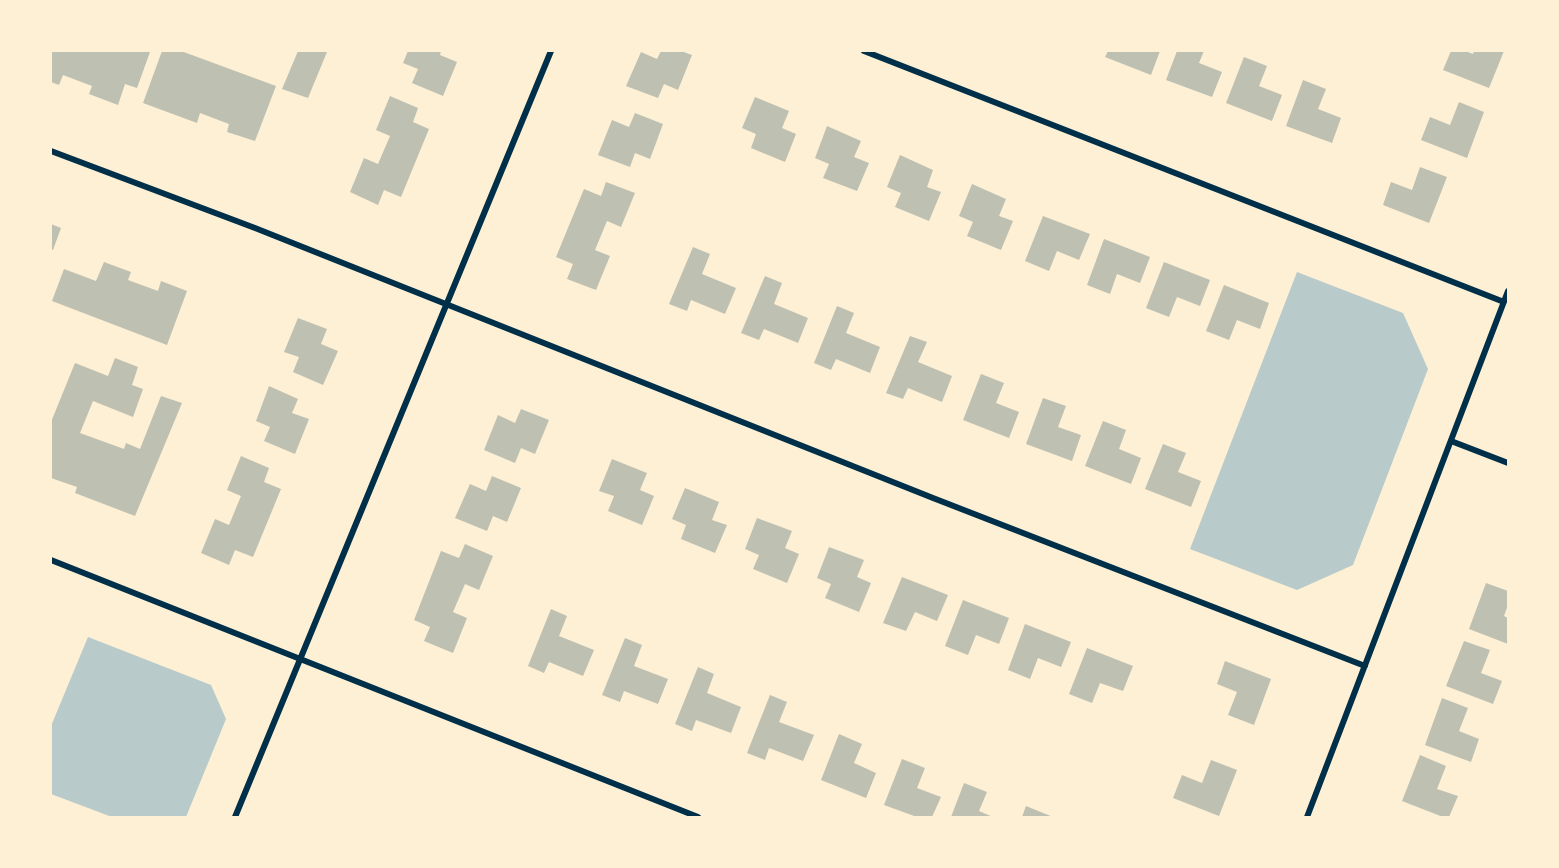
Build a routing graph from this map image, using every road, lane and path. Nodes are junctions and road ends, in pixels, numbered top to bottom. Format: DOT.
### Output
graph roads {
  1 [pos="551,51"];
  2 [pos="864,51"];
  3 [pos="51,151"];
  4 [pos="1508,291"];
  5 [pos="1504,302"];
  6 [pos="447,305"];
  7 [pos="1451,441"];
  8 [pos="1508,463"];
  9 [pos="51,560"];
  10 [pos="300,658"];
  11 [pos="1365,666"];
  12 [pos="236,817"];
  13 [pos="698,817"];
  14 [pos="1307,817"];
  1 -- 6 [label="street"];
  2 -- 5 [label="street"];
  3 -- 6 [label="street"];
  4 -- 5 [label="street"];
  5 -- 7 [label="street"];
  6 -- 10 [label="street"];
  6 -- 11 [label="street"];
  7 -- 8 [label="street"];
  7 -- 11 [label="street"];
  9 -- 10 [label="street"];
  10 -- 12 [label="street"];
  10 -- 13 [label="street"];
  11 -- 14 [label="street"];
}
